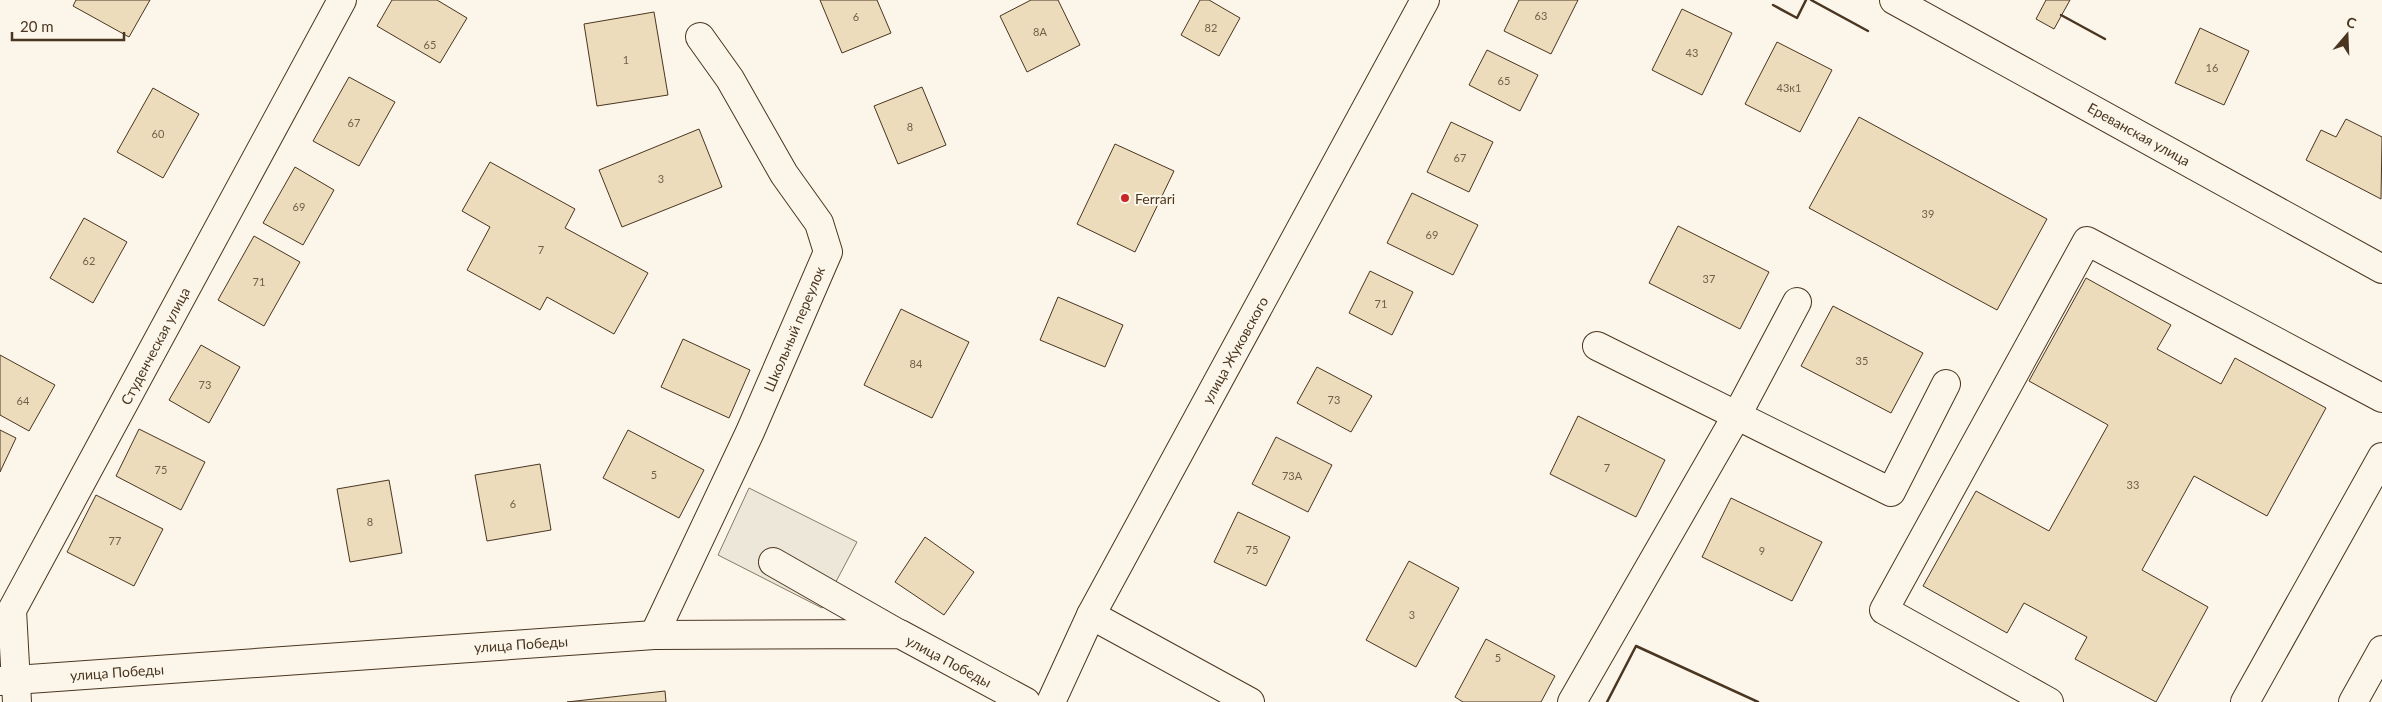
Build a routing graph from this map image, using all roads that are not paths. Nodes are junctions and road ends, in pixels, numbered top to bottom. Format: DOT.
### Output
graph roads {
  1 [pos="342,0"];
  2 [pos="1425,0"];
  3 [pos="1894,0"];
  4 [pos="700,37"];
  5 [pos="2382,269"];
  6 [pos="1798,302"];
  7 [pos="1597,346"];
  8 [pos="1946,384"];
  9 [pos="2382,398"];
  10 [pos="1737,415"];
  11 [pos="2382,457"];
  12 [pos="773,562"];
  13 [pos="1091,615"];
  14 [pos="900,634"];
  15 [pos="654,635"];
  16 [pos="2382,650"];
  17 [pos="11,687"];
  18 [pos="2043,701"];
  19 [pos="1026,702"];
  20 [pos="1051,702"];
  21 [pos="1250,702"];
  22 [pos="1572,702"];
  23 [pos="2245,702"];
  24 [pos="2353,702"];
  1 -- 17 [label="street, Студенческая улица"];
  2 -- 13 [label="street, улица Жуковского"];
  3 -- 5 [label="street, Ереванская улица"];
  4 -- 15 [label="street, Школьный переулок"];
  6 -- 10 [label="street"];
  7 -- 10 [label="street"];
  8 -- 10 [label="street"];
  9 -- 18 [label="street"];
  10 -- 22 [label="street"];
  11 -- 23 [label="street"];
  12 -- 14 [label="street"];
  13 -- 20 [label="street, улица Жуковского"];
  13 -- 21 [label="street"];
  14 -- 15 [label="street, улица Победы"];
  14 -- 19 [label="street, улица Победы"];
  15 -- 17 [label="street, улица Победы"];
  16 -- 24 [label="street"];
}
